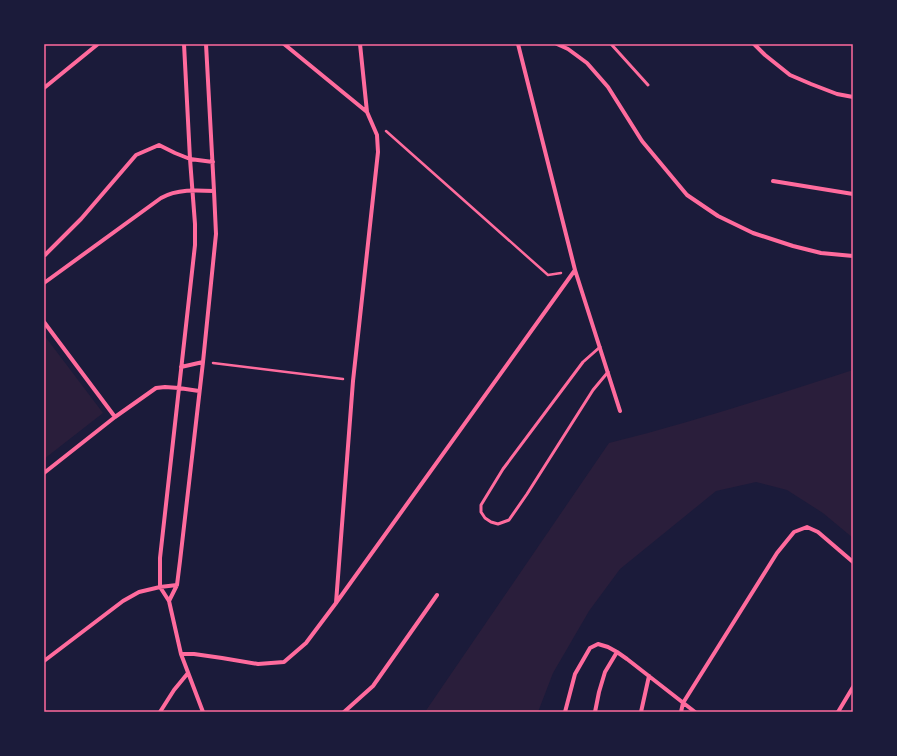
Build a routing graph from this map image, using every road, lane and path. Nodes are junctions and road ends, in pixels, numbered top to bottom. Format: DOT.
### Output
graph roads {
  1 [pos="98,44"];
  2 [pos="184,44"];
  3 [pos="206,44"];
  4 [pos="284,44"];
  5 [pos="360,44"];
  6 [pos="518,44"];
  7 [pos="557,44"];
  8 [pos="610,44"];
  9 [pos="754,44"];
  10 [pos="648,85"];
  11 [pos="44,88"];
  12 [pos="853,97"];
  13 [pos="367,112"];
  14 [pos="384,128"];
  15 [pos="190,159"];
  16 [pos="213,162"];
  17 [pos="773,181"];
  18 [pos="192,190"];
  19 [pos="214,191"];
  20 [pos="853,194"];
  21 [pos="45,255"];
  22 [pos="853,256"];
  23 [pos="575,270"];
  24 [pos="44,283"];
  25 [pos="44,322"];
  26 [pos="600,347"];
  27 [pos="203,362"];
  28 [pos="181,367"];
  29 [pos="608,372"];
  30 [pos="353,380"];
  31 [pos="179,388"];
  32 [pos="199,391"];
  33 [pos="620,411"];
  34 [pos="115,417"];
  35 [pos="44,473"];
  36 [pos="853,562"];
  37 [pos="177,585"];
  38 [pos="160,587"];
  39 [pos="437,595"];
  40 [pos="169,601"];
  41 [pos="336,603"];
  42 [pos="617,652"];
  43 [pos="181,654"];
  44 [pos="44,662"];
  45 [pos="188,673"];
  46 [pos="649,676"];
  47 [pos="853,687"];
  48 [pos="683,703"];
  49 [pos="160,712"];
  50 [pos="203,712"];
  51 [pos="344,712"];
  52 [pos="565,712"];
  53 [pos="595,712"];
  54 [pos="641,712"];
  55 [pos="681,712"];
  56 [pos="695,712"];
  57 [pos="838,712"];
  1 -- 11 [label="street"];
  2 -- 15 [label="street"];
  3 -- 16 [label="street"];
  4 -- 13 [label="street"];
  5 -- 13 [label="street"];
  6 -- 23 [label="street"];
  7 -- 22 [label="street"];
  8 -- 10 [label="lane"];
  9 -- 12 [label="street"];
  13 -- 30 [label="street"];
  14 -- 23 [label="path"];
  15 -- 16 [label="street"];
  15 -- 18 [label="street"];
  15 -- 21 [label="street"];
  16 -- 19 [label="street"];
  17 -- 20 [label="street"];
  18 -- 19 [label="street"];
  18 -- 24 [label="street"];
  18 -- 28 [label="street"];
  19 -- 27 [label="street"];
  23 -- 26 [label="street"];
  23 -- 41 [label="street"];
  25 -- 34 [label="street"];
  26 -- 29 [label="street"];
  26 -- 29 [label="lane"];
  27 -- 28 [label="street"];
  27 -- 30 [label="path"];
  27 -- 32 [label="street"];
  28 -- 31 [label="street"];
  29 -- 33 [label="street"];
  30 -- 41 [label="street"];
  31 -- 32 [label="street"];
  31 -- 34 [label="street"];
  31 -- 38 [label="street"];
  32 -- 37 [label="street"];
  34 -- 35 [label="street"];
  36 -- 48 [label="street"];
  37 -- 38 [label="street"];
  37 -- 40 [label="street"];
  38 -- 40 [label="street"];
  38 -- 44 [label="street"];
  39 -- 51 [label="street"];
  40 -- 43 [label="street"];
  41 -- 43 [label="street"];
  42 -- 46 [label="street"];
  42 -- 52 [label="street"];
  42 -- 53 [label="street"];
  43 -- 45 [label="street"];
  45 -- 49 [label="street"];
  45 -- 50 [label="street"];
  46 -- 48 [label="street"];
  46 -- 54 [label="street"];
  47 -- 57 [label="street"];
  48 -- 55 [label="street"];
  48 -- 56 [label="street"];
}
